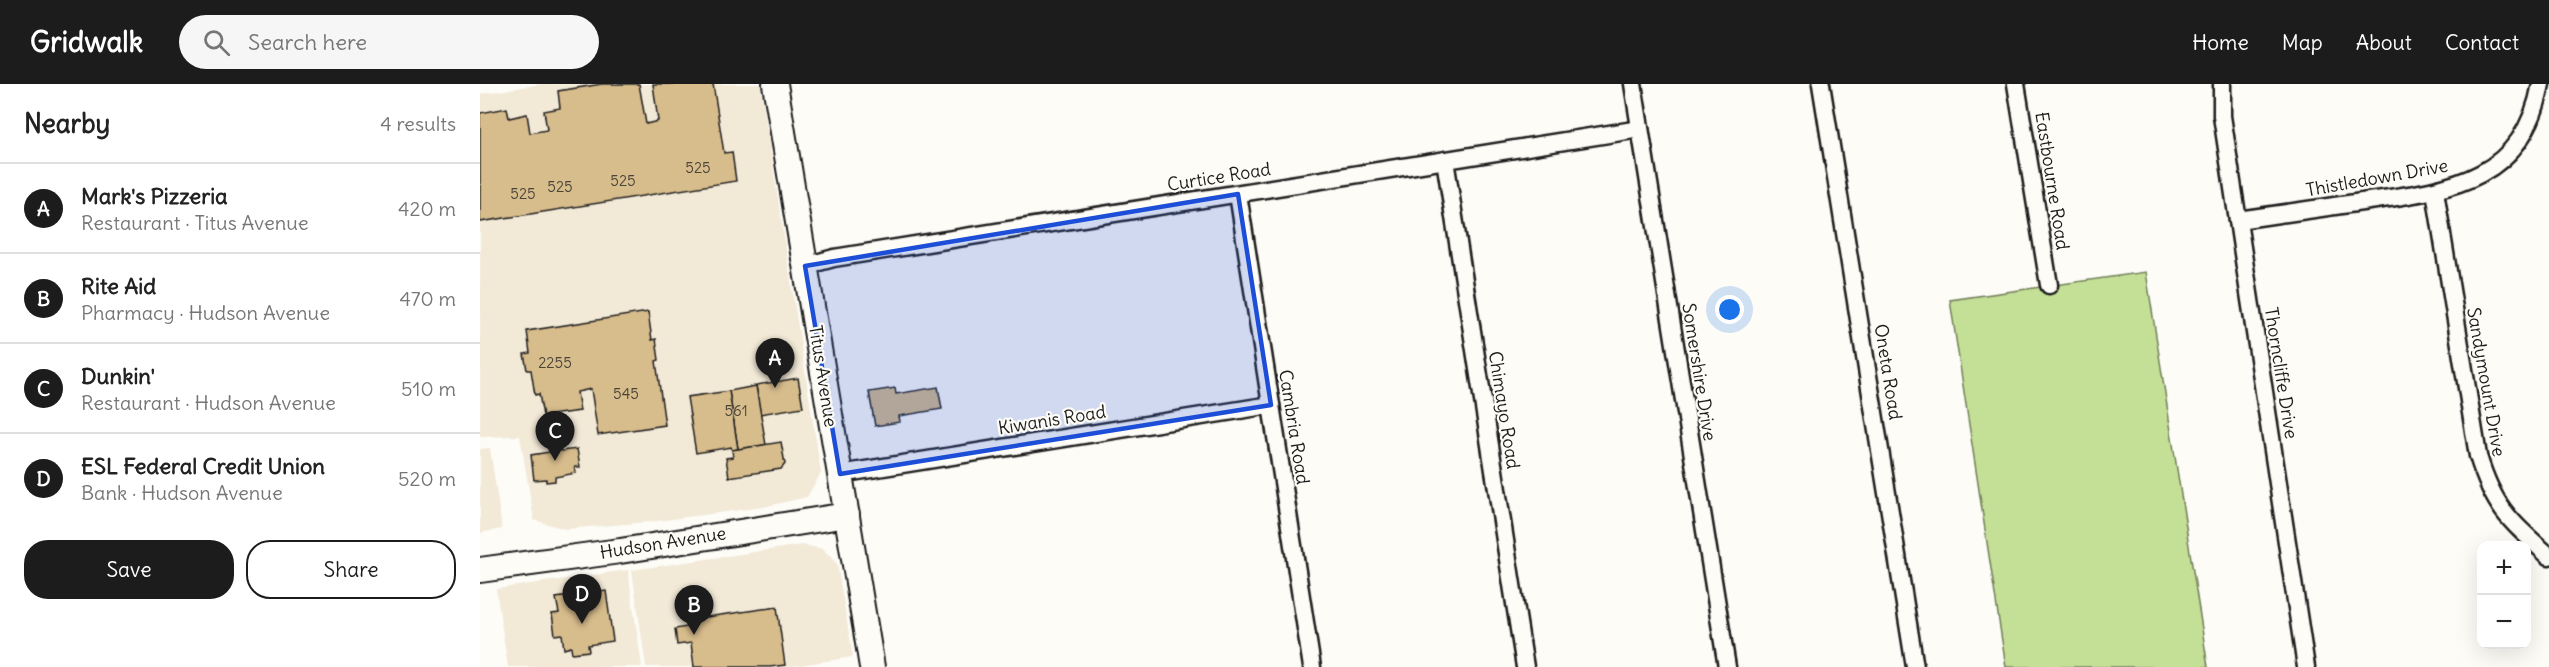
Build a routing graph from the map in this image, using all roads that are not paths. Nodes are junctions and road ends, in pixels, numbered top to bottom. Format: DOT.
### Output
graph roads {
  1 [pos="775,84"];
  2 [pos="1633,84"];
  3 [pos="1821,84"];
  4 [pos="2016,84"];
  5 [pos="2222,84"];
  6 [pos="2541,84"];
  7 [pos="1640,129"];
  8 [pos="1445,160"];
  9 [pos="2435,191"];
  10 [pos="1238,194"];
  11 [pos="2238,220"];
  12 [pos="805,266"];
  13 [pos="2049,285"];
  14 [pos="1271,405"];
  15 [pos="840,474"];
  16 [pos="846,515"];
  17 [pos="2549,556"];
  18 [pos="480,570"];
  19 [pos="1308,666"];
  20 [pos="872,667"];
  21 [pos="1524,667"];
  22 [pos="1727,667"];
  23 [pos="1915,667"];
  24 [pos="2306,667"];
  1 -- 12 [label="main road, Titus Avenue"];
  2 -- 7 [label="street, Somershire Drive"];
  3 -- 23 [label="street, Oneta Road"];
  4 -- 13 [label="street, Eastbourne Road"];
  5 -- 11 [label="street, Thorncliffe Drive"];
  6 -- 9 [label="street, Thistledown Drive"];
  7 -- 8 [label="street, Curtice Road"];
  7 -- 22 [label="street, Somershire Drive"];
  8 -- 10 [label="street, Curtice Road"];
  8 -- 21 [label="street, Chimayo Road"];
  9 -- 11 [label="street, Thistledown Drive"];
  9 -- 17 [label="street, Sandymount Drive"];
  10 -- 12 [label="street, Curtice Road"];
  10 -- 14 [label="street, Cambria Road"];
  11 -- 24 [label="street, Thorncliffe Drive"];
  12 -- 15 [label="main road, Titus Avenue"];
  14 -- 15 [label="street, Kiwanis Road"];
  14 -- 19 [label="street, Cambria Road"];
  15 -- 16 [label="main road, Titus Avenue"];
  16 -- 18 [label="main road, Hudson Avenue"];
  16 -- 20 [label="main road, Titus Avenue"];
}
